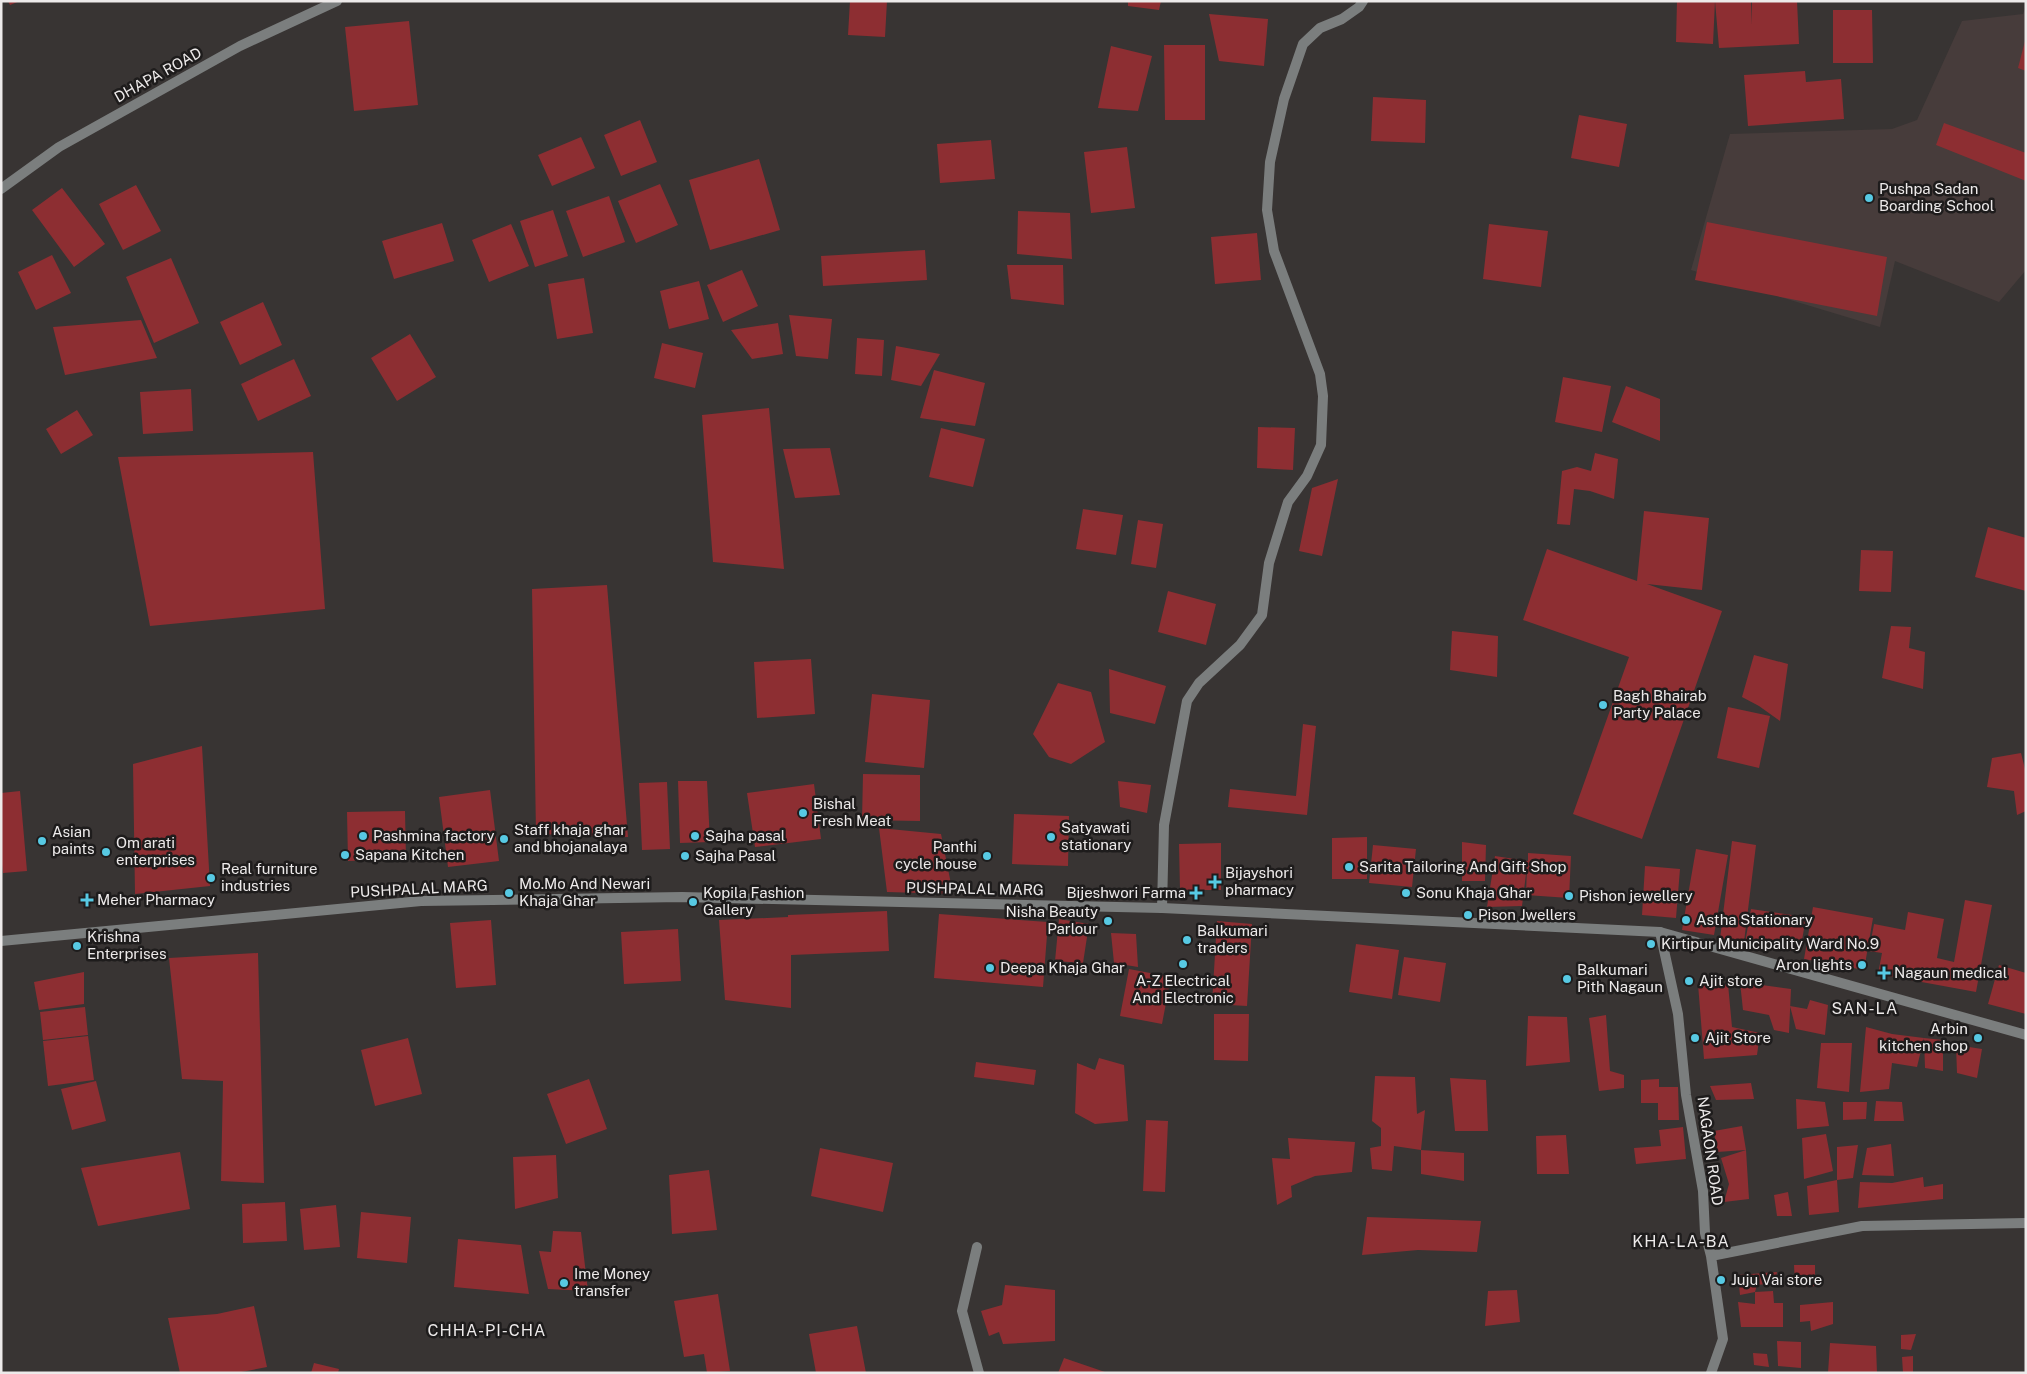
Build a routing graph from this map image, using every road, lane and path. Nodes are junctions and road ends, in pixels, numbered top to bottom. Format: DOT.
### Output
graph roads {
  1 [pos="337,1"];
  2 [pos="1363,1"];
  3 [pos="1,189"];
  4 [pos="1162,908"];
  5 [pos="1660,932"];
  6 [pos="1,940"];
  7 [pos="2026,1035"];
  8 [pos="2026,1224"];
  9 [pos="977,1247"];
  10 [pos="1711,1256"];
  11 [pos="979,1373"];
  12 [pos="1711,1373"];
  1 -- 3 [label="street, DHAPA ROAD"];
  2 -- 4 [label="street"];
  4 -- 5 [label="street, PUSHPALAL MARG"];
  4 -- 6 [label="street, PUSHPALAL MARG"];
  5 -- 7 [label="street, PUSHPALAL MARG"];
  5 -- 10 [label="street, NAGAON ROAD"];
  8 -- 10 [label="street"];
  9 -- 11 [label="street"];
  10 -- 12 [label="street, NAGAON ROAD"];
}
